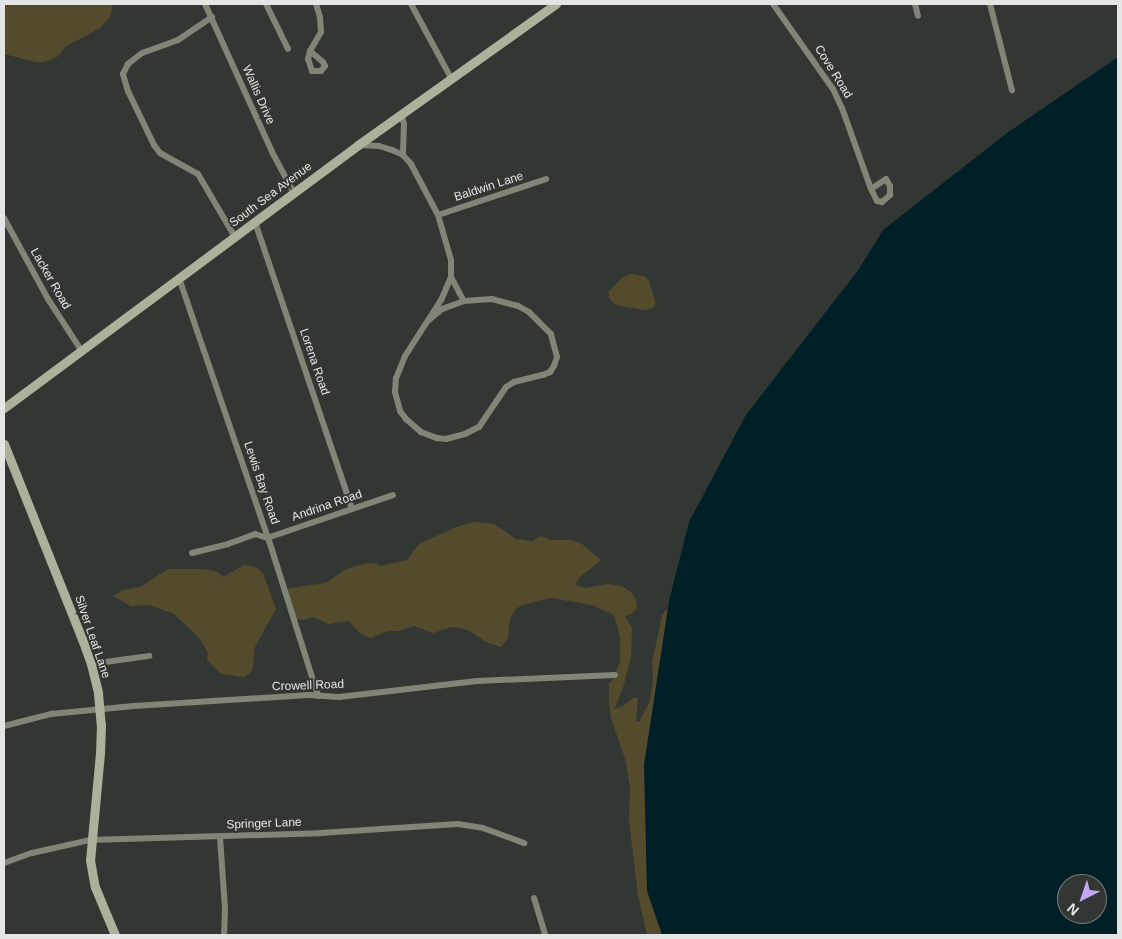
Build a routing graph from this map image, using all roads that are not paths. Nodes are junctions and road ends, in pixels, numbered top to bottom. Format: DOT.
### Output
graph roads {
  1 [pos="205,4"];
  2 [pos="266,4"];
  3 [pos="316,4"];
  4 [pos="411,4"];
  5 [pos="556,4"];
  6 [pos="772,4"];
  7 [pos="915,4"];
  8 [pos="990,4"];
  9 [pos="918,16"];
  10 [pos="212,17"];
  11 [pos="288,49"];
  12 [pos="310,51"];
  13 [pos="451,78"];
  14 [pos="1012,90"];
  15 [pos="401,114"];
  16 [pos="358,145"];
  17 [pos="403,155"];
  18 [pos="546,179"];
  19 [pos="871,188"];
  20 [pos="294,193"];
  21 [pos="438,215"];
  22 [pos="4,218"];
  23 [pos="256,222"];
  24 [pos="6,232"];
  25 [pos="235,237"];
  26 [pos="450,277"];
  27 [pos="179,278"];
  28 [pos="464,301"];
  29 [pos="429,320"];
  30 [pos="81,350"];
  31 [pos="4,408"];
  32 [pos="4,444"];
  33 [pos="393,495"];
  34 [pos="352,509"];
  35 [pos="267,538"];
  36 [pos="192,552"];
  37 [pos="149,656"];
  38 [pos="91,664"];
  39 [pos="615,675"];
  40 [pos="318,696"];
  41 [pos="100,710"];
  42 [pos="4,726"];
  43 [pos="220,837"];
  44 [pos="90,840"];
  45 [pos="524,843"];
  46 [pos="4,862"];
  47 [pos="534,898"];
  48 [pos="115,935"];
  49 [pos="224,935"];
  50 [pos="545,935"];
  1 -- 10 [label="street, Wallis Drive"];
  2 -- 11 [label="street"];
  3 -- 12 [label="street"];
  4 -- 13 [label="street"];
  5 -- 13 [label="street, South Sea Avenue"];
  6 -- 19 [label="street, Cove Road"];
  7 -- 9 [label="street"];
  8 -- 14 [label="street"];
  10 -- 20 [label="street, Wallis Drive"];
  10 -- 25 [label="street"];
  13 -- 15 [label="street, South Sea Avenue"];
  15 -- 16 [label="street, South Sea Avenue"];
  15 -- 17 [label="street"];
  16 -- 17 [label="street"];
  16 -- 20 [label="street, South Sea Avenue"];
  17 -- 21 [label="street"];
  18 -- 21 [label="street, Baldwin Lane"];
  20 -- 23 [label="street, South Sea Avenue"];
  21 -- 26 [label="street"];
  22 -- 24 [label="street, Lacker Road"];
  23 -- 25 [label="street, South Sea Avenue"];
  23 -- 34 [label="street, Lorena Road"];
  24 -- 30 [label="street, Lacker Road"];
  25 -- 27 [label="street, South Sea Avenue"];
  26 -- 28 [label="street"];
  26 -- 29 [label="street"];
  27 -- 30 [label="street, South Sea Avenue"];
  27 -- 35 [label="street, Lewis Bay Road"];
  28 -- 29 [label="street"];
  28 -- 29 [label="street"];
  30 -- 31 [label="street, South Sea Avenue"];
  32 -- 38 [label="street, Silver Leaf Lane"];
  33 -- 34 [label="street, Andrina Road"];
  34 -- 35 [label="street, Andrina Road"];
  35 -- 36 [label="street, Andrina Road"];
  35 -- 40 [label="street, Lewis Bay Road"];
  37 -- 38 [label="street"];
  38 -- 41 [label="street, Silver Leaf Lane"];
  39 -- 40 [label="street, Crowell Road"];
  40 -- 41 [label="street, Crowell Road"];
  41 -- 42 [label="street, Crowell Road"];
  41 -- 44 [label="street, Silver Leaf Lane"];
  43 -- 44 [label="street, Springer Lane"];
  43 -- 45 [label="street, Springer Lane"];
  43 -- 49 [label="street"];
  44 -- 46 [label="street, Springer Lane"];
  44 -- 48 [label="street, Silver Leaf Lane"];
  47 -- 50 [label="street"];
}
